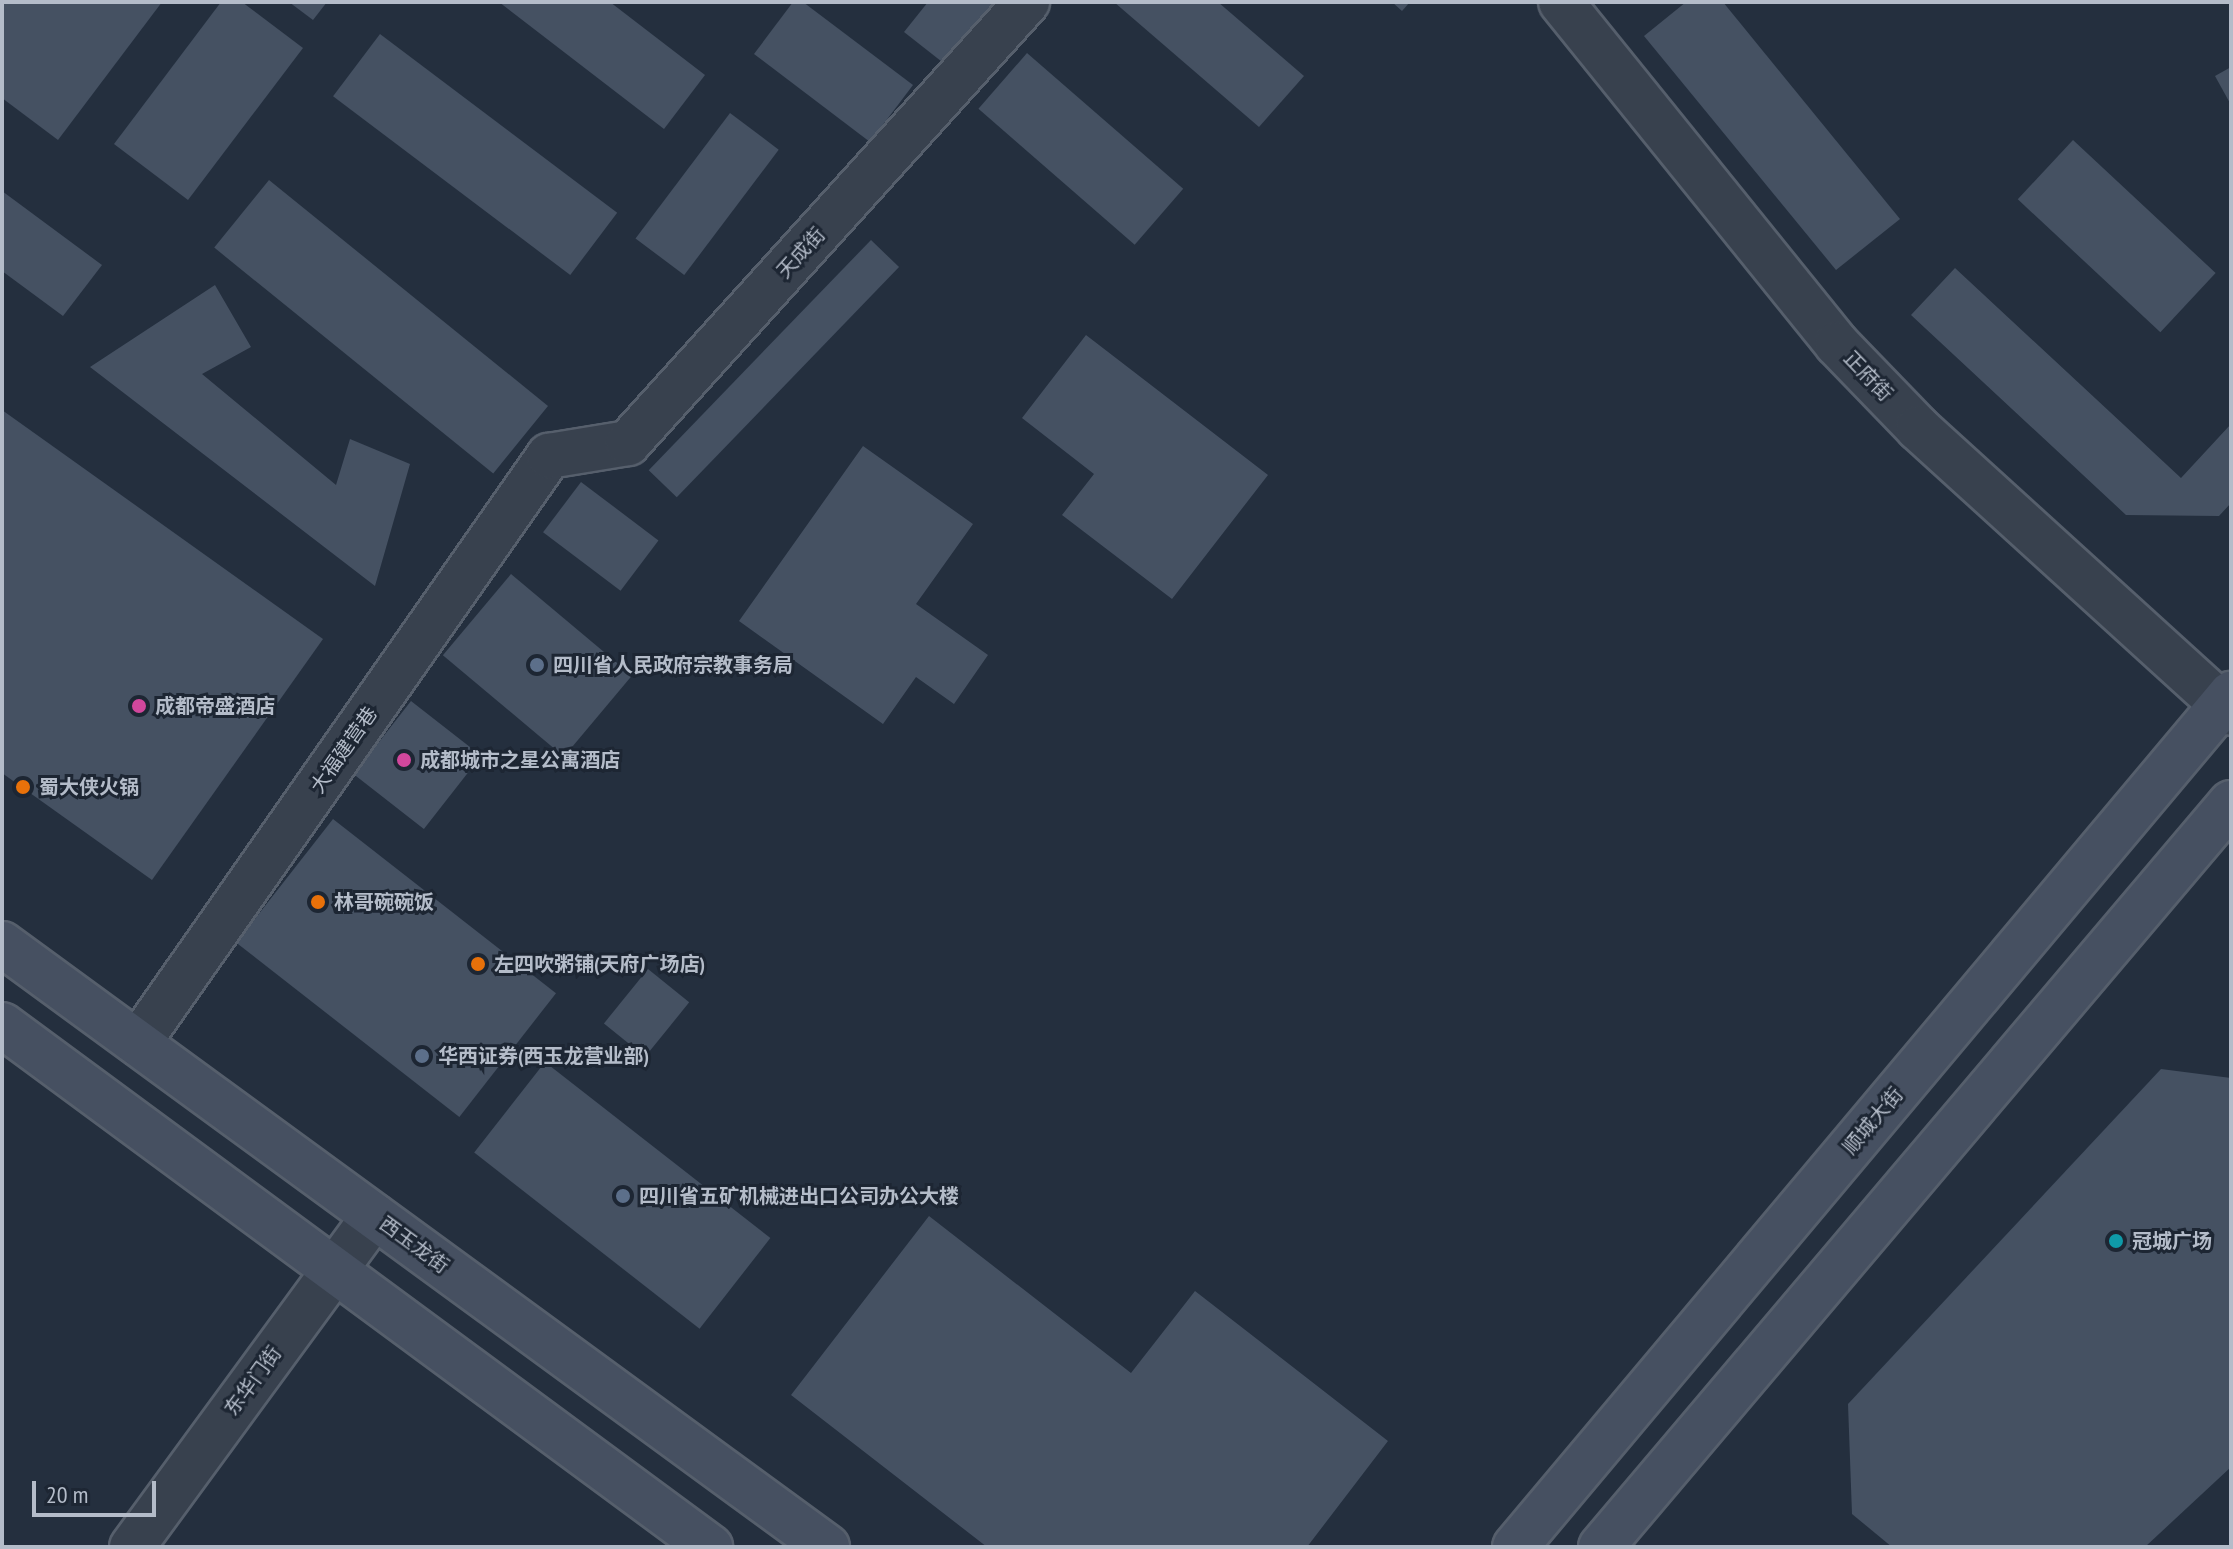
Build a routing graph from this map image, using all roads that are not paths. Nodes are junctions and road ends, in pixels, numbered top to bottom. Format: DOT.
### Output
graph roads {
  1 [pos="1027,2"];
  2 [pos="1561,2"];
  3 [pos="549,456"];
  4 [pos="2228,704"];
  5 [pos="2231,803"];
  6 [pos="2,944"];
  7 [pos="2,1025"];
  8 [pos="138,1043"];
  9 [pos="374,1216"];
  10 [pos="334,1270"];
  11 [pos="132,1547"];
  12 [pos="710,1547"];
  13 [pos="827,1547"];
  14 [pos="1515,1547"];
  15 [pos="1601,1547"];
  1 -- 3 [label="street, 天成街"];
  2 -- 4 [label="street, 正府街"];
  3 -- 8 [label="street, 大福建营巷"];
  4 -- 14 [label="main road, 顺城大街"];
  5 -- 15 [label="main road"];
  6 -- 8 [label="main road, 西玉龙街"];
  7 -- 10 [label="main road"];
  8 -- 9 [label="main road, 西玉龙街"];
  9 -- 10 [label="street, 东华门街"];
  9 -- 13 [label="main road, 西玉龙街"];
  10 -- 11 [label="street, 东华门街"];
  10 -- 12 [label="main road"];
}
